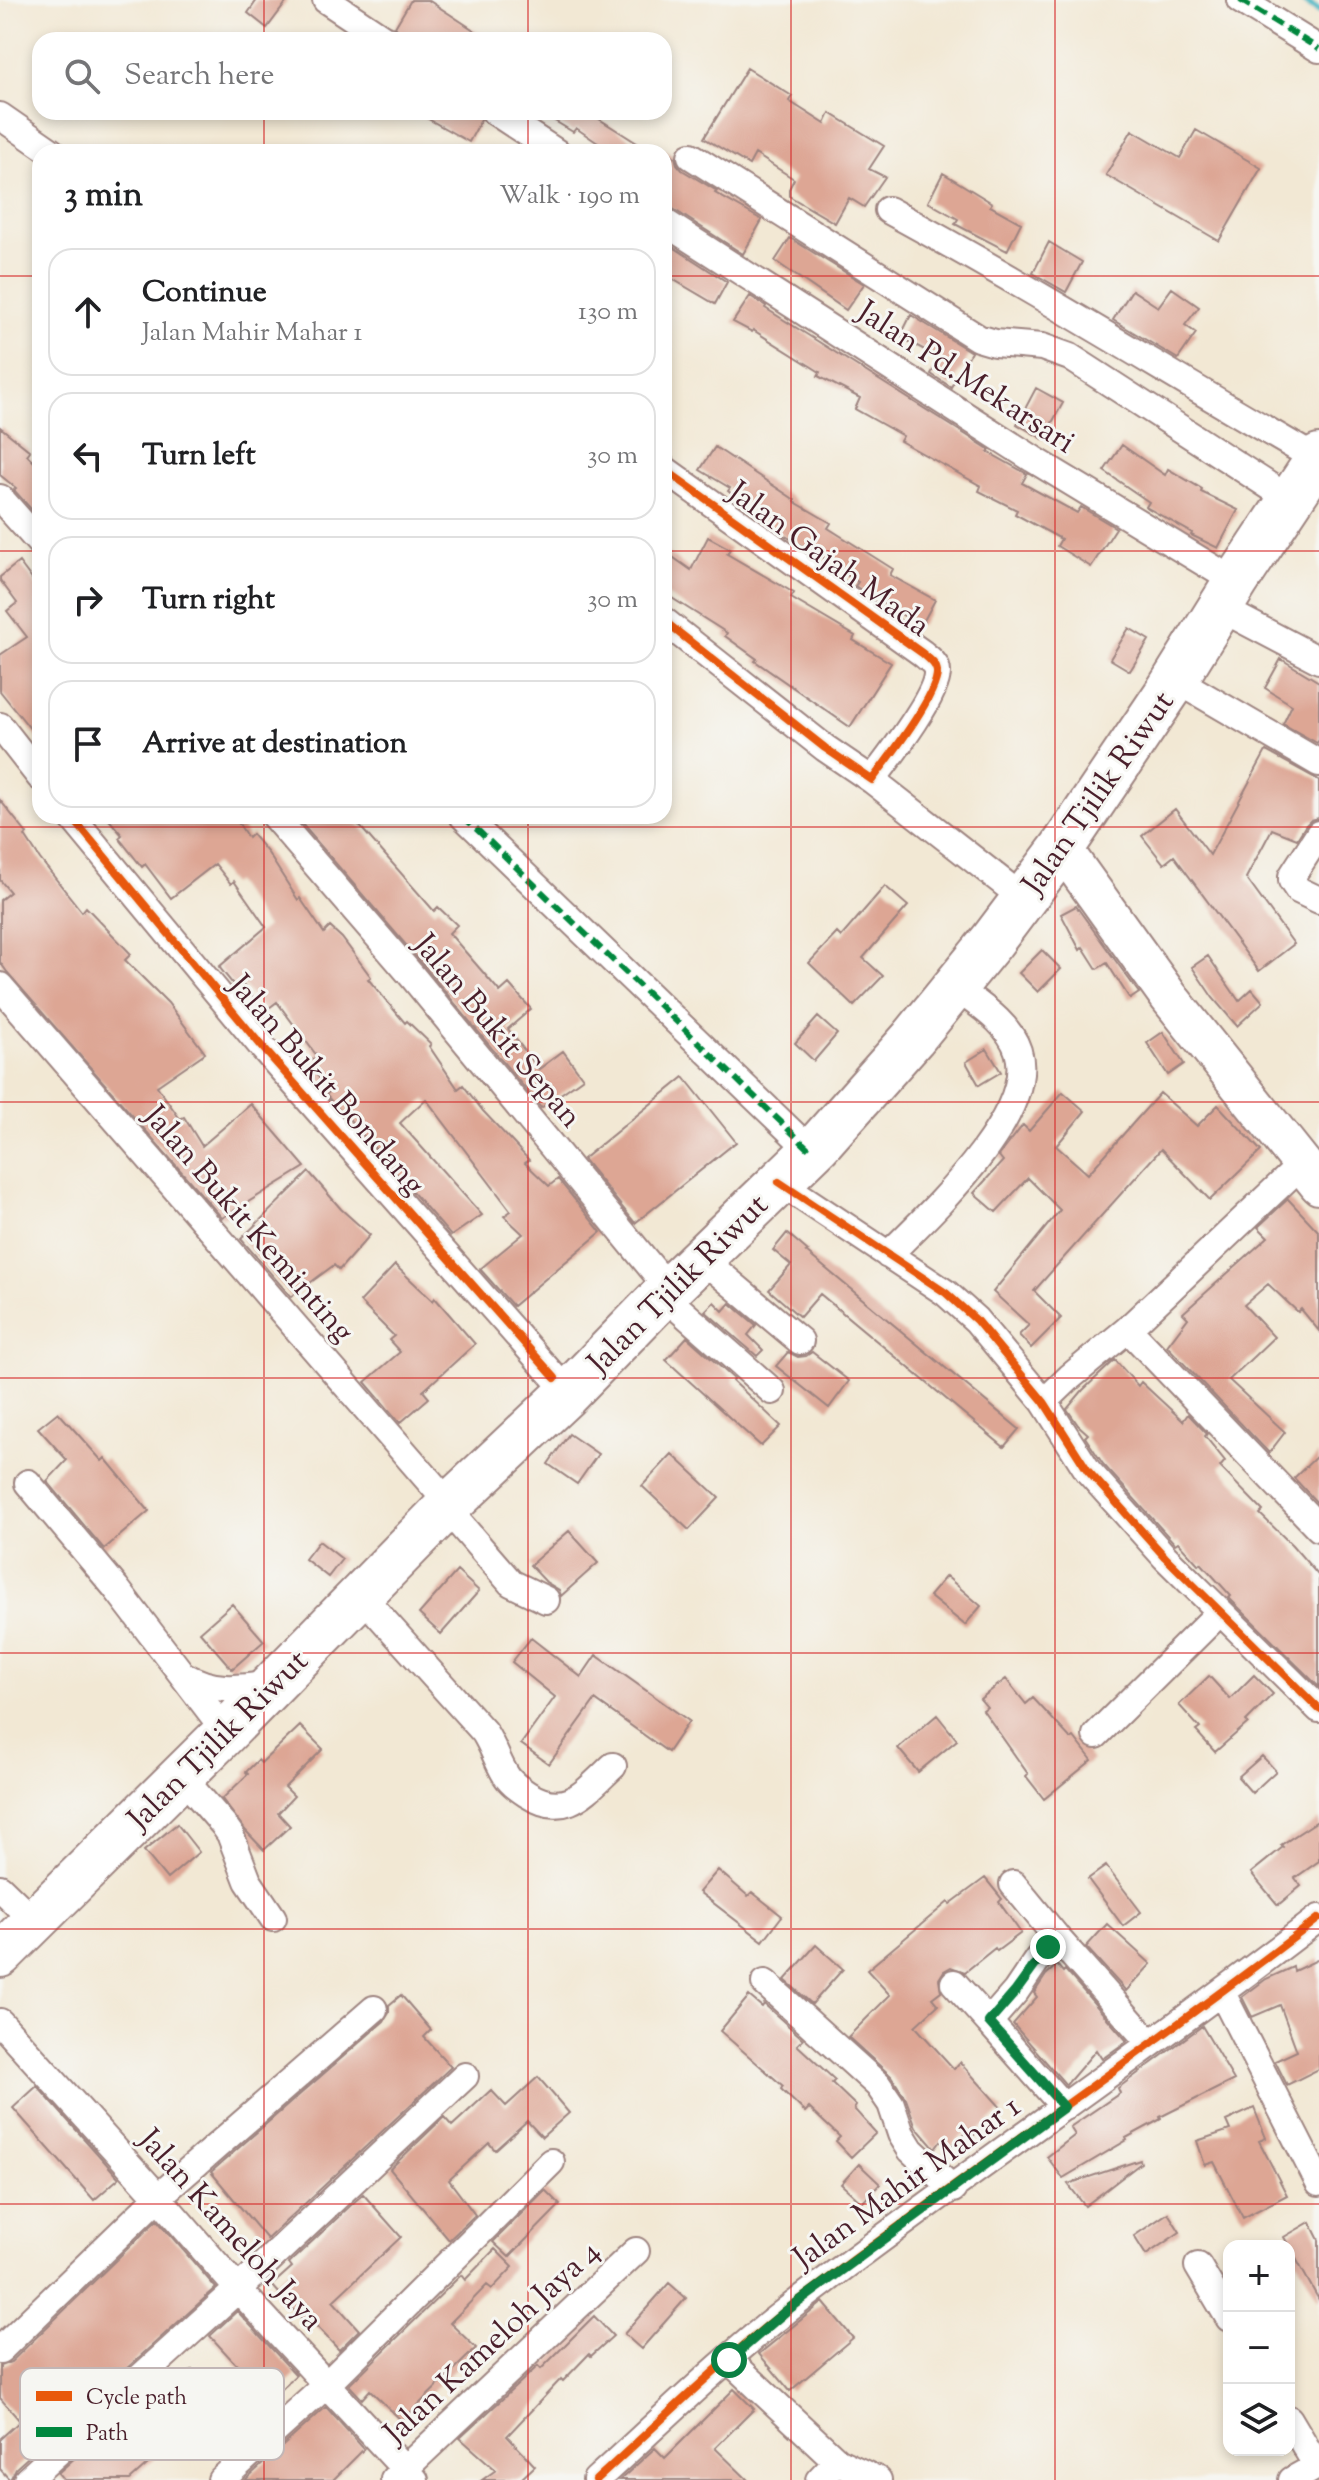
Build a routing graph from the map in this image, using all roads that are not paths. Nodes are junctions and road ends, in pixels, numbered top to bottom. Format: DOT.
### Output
graph roads {
  1 [pos="326,0"];
  2 [pos="1240,0"];
  3 [pos="374,32"];
  4 [pos="1319,49"];
  5 [pos="0,116"];
  6 [pos="507,120"];
  7 [pos="40,144"];
  8 [pos="544,144"];
  9 [pos="691,156"];
  10 [pos="888,210"];
  11 [pos="672,227"];
  12 [pos="672,474"];
  13 [pos="1311,474"];
  14 [pos="0,498"];
  15 [pos="10,527"];
  16 [pos="32,539"];
  17 [pos="1228,595"];
  18 [pos="672,627"];
  19 [pos="1319,660"];
  20 [pos="1175,679"];
  21 [pos="0,726"];
  22 [pos="1319,763"];
  23 [pos="32,767"];
  24 [pos="872,780"];
  25 [pos="78,824"];
  26 [pos="281,824"];
  27 [pos="471,824"];
  28 [pos="1319,834"];
  29 [pos="1062,848"];
  30 [pos="1023,898"];
  31 [pos="1319,900"];
  32 [pos="0,986"];
  33 [pos="955,987"];
  34 [pos="811,1151"];
  35 [pos="1311,1175"];
  36 [pos="779,1182"];
  37 [pos="888,1255"];
  38 [pos="701,1258"];
  39 [pos="666,1292"];
  40 [pos="1128,1329"];
  41 [pos="800,1341"];
  42 [pos="555,1378"];
  43 [pos="772,1391"];
  44 [pos="1044,1402"];
  45 [pos="28,1483"];
  46 [pos="448,1506"];
  47 [pos="1319,1528"];
  48 [pos="361,1595"];
  49 [pos="546,1600"];
  50 [pos="1220,1612"];
  51 [pos="183,1675"];
  52 [pos="273,1684"];
  53 [pos="1319,1709"];
  54 [pos="226,1732"];
  55 [pos="1096,1735"];
  56 [pos="613,1766"];
  57 [pos="181,1776"];
  58 [pos="1013,1884"];
  59 [pos="0,1888"];
  60 [pos="273,1918"];
  61 [pos="1319,1918"];
  62 [pos="33,1920"];
  63 [pos="1059,1940"];
  64 [pos="0,1955"];
  65 [pos="765,1983"];
  66 [pos="954,1983"];
  67 [pos="1222,1993"];
  68 [pos="374,2009"];
  69 [pos="0,2022"];
  70 [pos="989,2022"];
  71 [pos="1150,2043"];
  72 [pos="465,2076"];
  73 [pos="1064,2107"];
  74 [pos="551,2162"];
  75 [pos="1319,2183"];
  76 [pos="953,2189"];
  77 [pos="158,2197"];
  78 [pos="636,2251"];
  79 [pos="1198,2266"];
  80 [pos="238,2289"];
  81 [pos="1225,2312"];
  82 [pos="0,2350"];
  83 [pos="729,2360"];
  84 [pos="151,2368"];
  85 [pos="326,2385"];
  86 [pos="284,2423"];
  87 [pos="1295,2429"];
  88 [pos="49,2460"];
  89 [pos="243,2460"];
  90 [pos="1318,2465"];
  91 [pos="828,2471"];
  92 [pos="405,2476"];
  93 [pos="27,2480"];
  94 [pos="221,2480"];
  95 [pos="596,2480"];
  96 [pos="878,2480"];
  97 [pos="1292,2480"];
  1 -- 3 [label="street"];
  2 -- 4 [label="street"];
  5 -- 7 [label="street"];
  6 -- 8 [label="street"];
  9 -- 13 [label="street"];
  10 -- 13 [label="street"];
  11 -- 17 [label="street, Jalan Pd.Mekarsari"];
  12 -- 24 [label="street, Jalan Gajah Mada"];
  13 -- 17 [label="highway, Jalan Tjilik Riwut"];
  14 -- 15 [label="street"];
  15 -- 16 [label="street"];
  17 -- 19 [label="street, Jalan Pd.Mekarsari"];
  17 -- 20 [label="highway, Jalan Tjilik Riwut"];
  18 -- 24 [label="street"];
  20 -- 22 [label="street"];
  20 -- 29 [label="highway, Jalan Tjilik Riwut"];
  21 -- 23 [label="street"];
  24 -- 30 [label="street"];
  25 -- 42 [label="street, Jalan Bukit Bondang"];
  26 -- 39 [label="street, Jalan Bukit Sepan"];
  27 -- 34 [label="street"];
  28 -- 31 [label="street"];
  29 -- 30 [label="highway, Jalan Tjilik Riwut"];
  29 -- 35 [label="main road"];
  30 -- 33 [label="highway, Jalan Tjilik Riwut"];
  32 -- 46 [label="street, Jalan Bukit Keminting"];
  33 -- 34 [label="highway, Jalan Tjilik Riwut"];
  33 -- 37 [label="street"];
  34 -- 36 [label="highway, Jalan Tjilik Riwut"];
  35 -- 40 [label="street"];
  36 -- 37 [label="street"];
  36 -- 38 [label="highway, Jalan Tjilik Riwut"];
  37 -- 44 [label="street"];
  38 -- 39 [label="highway, Jalan Tjilik Riwut"];
  38 -- 41 [label="street"];
  39 -- 43 [label="street, Jalan Bukit Sepan"];
  39 -- 46 [label="highway, Jalan Tjilik Riwut"];
  40 -- 44 [label="street"];
  40 -- 47 [label="street"];
  44 -- 50 [label="street"];
  45 -- 51 [label="street"];
  46 -- 48 [label="highway, Jalan Tjilik Riwut"];
  46 -- 49 [label="street, Jalan Bukit Keminting"];
  48 -- 52 [label="highway, Jalan Tjilik Riwut"];
  48 -- 56 [label="street"];
  50 -- 53 [label="street"];
  50 -- 55 [label="street"];
  51 -- 52 [label="street"];
  51 -- 54 [label="street"];
  52 -- 54 [label="highway, Jalan Tjilik Riwut"];
  54 -- 57 [label="highway, Jalan Tjilik Riwut"];
  57 -- 60 [label="street"];
  57 -- 62 [label="highway, Jalan Tjilik Riwut"];
  58 -- 63 [label="street"];
  59 -- 62 [label="street"];
  61 -- 67 [label="street, Jalan Mahir Mahar 1"];
  62 -- 64 [label="highway, Jalan Tjilik Riwut"];
  63 -- 70 [label="street"];
  63 -- 71 [label="street"];
  65 -- 76 [label="street"];
  66 -- 70 [label="street"];
  67 -- 71 [label="street, Jalan Mahir Mahar 1"];
  67 -- 75 [label="street"];
  68 -- 77 [label="street"];
  69 -- 77 [label="street, Jalan Kameloh Jaya"];
  70 -- 73 [label="street"];
  71 -- 73 [label="street, Jalan Mahir Mahar 1"];
  72 -- 80 [label="street"];
  73 -- 76 [label="street, Jalan Mahir Mahar 1"];
  74 -- 85 [label="street"];
  76 -- 83 [label="street, Jalan Mahir Mahar 1"];
  77 -- 80 [label="street, Jalan Kameloh Jaya"];
  77 -- 82 [label="street"];
  78 -- 92 [label="street, Jalan Kameloh Jaya 4"];
  79 -- 81 [label="street"];
  80 -- 84 [label="street"];
  80 -- 85 [label="street, Jalan Kameloh Jaya"];
  83 -- 91 [label="street"];
  83 -- 95 [label="street, Jalan Mahir Mahar 1"];
  85 -- 86 [label="street"];
  85 -- 92 [label="street, Jalan Kameloh Jaya"];
  87 -- 90 [label="street"];
  88 -- 93 [label="street"];
  89 -- 94 [label="street"];
  90 -- 97 [label="street"];
  91 -- 96 [label="street"];
}
